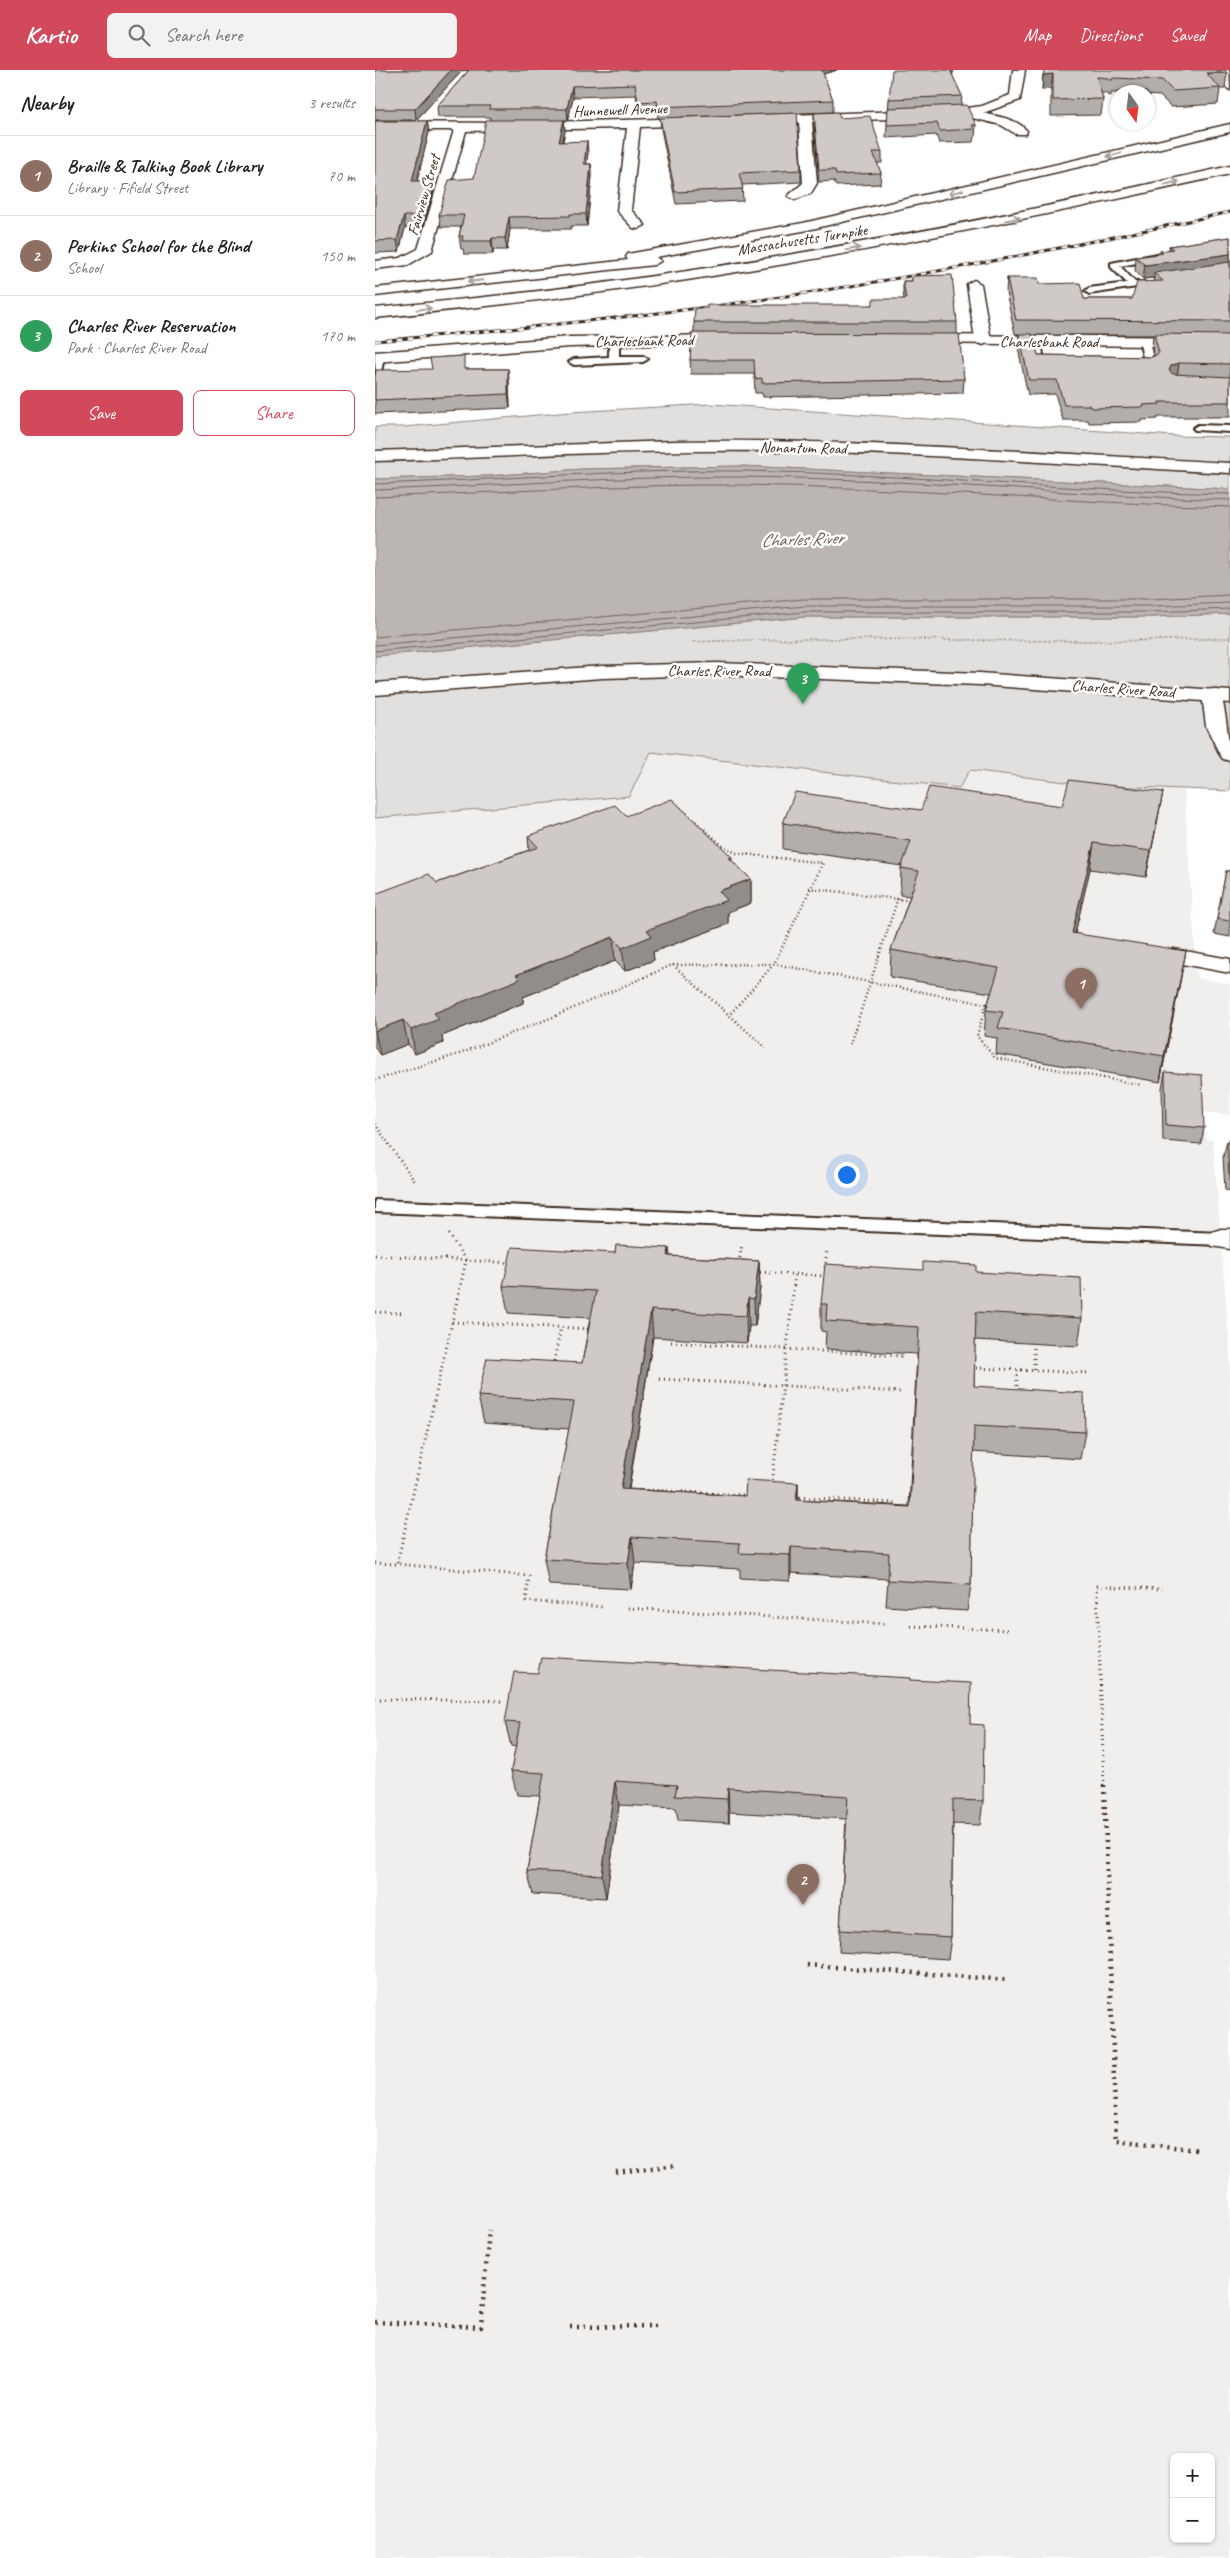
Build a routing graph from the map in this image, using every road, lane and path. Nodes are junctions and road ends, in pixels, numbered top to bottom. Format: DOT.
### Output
graph roads {
  1 [pos="1019,70"];
  2 [pos="1223,70"];
  3 [pos="1230,86"];
  4 [pos="1016,97"];
  5 [pos="960,113"];
  6 [pos="431,116"];
  7 [pos="805,118"];
  8 [pos="748,120"];
  9 [pos="710,122"];
  10 [pos="634,125"];
  11 [pos="375,126"];
  12 [pos="420,127"];
  13 [pos="461,127"];
  14 [pos="1230,128"];
  15 [pos="1230,170"];
  16 [pos="795,196"];
  17 [pos="638,225"];
  18 [pos="838,234"];
  19 [pos="946,246"];
  20 [pos="1168,254"];
  21 [pos="375,265"];
  22 [pos="524,276"];
  23 [pos="1153,283"];
  24 [pos="974,284"];
  25 [pos="1133,285"];
  26 [pos="1089,291"];
  27 [pos="375,292"];
  28 [pos="493,301"];
  29 [pos="375,313"];
  30 [pos="614,340"];
  31 [pos="743,340"];
  32 [pos="903,340"];
  33 [pos="983,340"];
  34 [pos="1036,340"];
  35 [pos="1144,341"];
  36 [pos="1230,341"];
  37 [pos="614,359"];
  38 [pos="643,359"];
  39 [pos="377,362"];
  40 [pos="574,362"];
  41 [pos="1060,366"];
  42 [pos="1130,366"];
  43 [pos="1198,428"];
  44 [pos="1230,429"];
  45 [pos="375,456"];
  46 [pos="1230,468"];
  47 [pos="1230,638"];
  48 [pos="686,642"];
  49 [pos="375,689"];
  50 [pos="1221,696"];
  51 [pos="1230,755"];
  52 [pos="665,805"];
  53 [pos="809,888"];
  54 [pos="898,898"];
  55 [pos="917,902"];
  56 [pos="1174,956"];
  57 [pos="774,964"];
  58 [pos="672,965"];
  59 [pos="1230,966"];
  60 [pos="872,984"];
  61 [pos="730,1014"];
  62 [pos="850,1044"];
  63 [pos="766,1048"];
  64 [pos="375,1080"];
  65 [pos="1142,1085"];
  66 [pos="375,1206"];
  67 [pos="1225,1239"];
  68 [pos="751,1244"];
  69 [pos="819,1248"];
  70 [pos="375,1255"];
  71 [pos="465,1261"];
  72 [pos="514,1263"];
  73 [pos="738,1271"];
  74 [pos="747,1272"];
  75 [pos="795,1274"];
  76 [pos="824,1276"];
  77 [pos="834,1276"];
  78 [pos="1078,1289"];
  79 [pos="1088,1290"];
  80 [pos="375,1312"];
  81 [pos="405,1314"];
  82 [pos="452,1322"];
  83 [pos="561,1327"];
  84 [pos="592,1329"];
  85 [pos="671,1342"];
  86 [pos="1034,1348"];
  87 [pos="787,1349"];
  88 [pos="902,1356"];
  89 [pos="976,1368"];
  90 [pos="1017,1370"];
  91 [pos="1034,1370"];
  92 [pos="1090,1373"];
  93 [pos="552,1374"];
  94 [pos="659,1379"];
  95 [pos="783,1386"];
  96 [pos="901,1392"];
  97 [pos="1017,1395"];
  98 [pos="772,1487"];
  99 [pos="647,1490"];
  100 [pos="752,1495"];
  101 [pos="790,1497"];
  102 [pos="896,1503"];
  103 [pos="375,1563"];
  104 [pos="397,1564"];
  105 [pos="1162,1589"];
  106 [pos="602,1607"];
  107 [pos="628,1608"];
  108 [pos="885,1624"];
  109 [pos="911,1626"];
  110 [pos="1010,1630"];
  111 [pos="375,1699"];
  112 [pos="505,1701"];
  113 [pos="807,1965"];
  114 [pos="1008,1980"];
  115 [pos="1199,2150"];
  116 [pos="678,2165"];
  117 [pos="616,2172"];
  118 [pos="489,2230"];
  119 [pos="375,2322"];
  120 [pos="659,2326"];
  121 [pos="570,2327"];
  1 -- 4 [label="main road"];
  2 -- 3 [label="main road"];
  4 -- 5 [label="main road"];
  4 -- 5 [label="main road"];
  5 -- 7 [label="main road"];
  6 -- 12 [label="main road"];
  7 -- 8 [label="main road"];
  7 -- 16 [label="main road"];
  9 -- 10 [label="main road, Hunnewell Avenue"];
  10 -- 13 [label="main road, Hunnewell Avenue"];
  10 -- 17 [label="main road"];
  11 -- 12 [label="main road, Hunnewell Avenue"];
  12 -- 13 [label="main road, Hunnewell Avenue"];
  13 -- 21 [label="main road, Fairview Street"];
  14 -- 22 [label="main road, one-way"];
  28 -- 15 [label="main road, Massachusetts Turnpike, one-way"];
  18 -- 22 [label="main road, Massachusetts Turnpike"];
  19 -- 28 [label="main road"];
  20 -- 25 [label="lane"];
  22 -- 27 [label="main road, Massachusetts Turnpike, one-way"];
  23 -- 25 [label="lane"];
  24 -- 33 [label="main road"];
  25 -- 26 [label="lane"];
  29 -- 28 [label="main road, Massachusetts Turnpike, one-way"];
  30 -- 31 [label="main road, Charlesbank Road"];
  30 -- 37 [label="lane"];
  30 -- 39 [label="main road, Charlesbank Road"];
  32 -- 33 [label="main road, Charlesbank Road"];
  33 -- 34 [label="main road, Charlesbank Road"];
  34 -- 35 [label="main road, Charlesbank Road"];
  34 -- 41 [label="lane"];
  35 -- 36 [label="main road, Charlesbank Road"];
  35 -- 42 [label="lane"];
  37 -- 38 [label="lane"];
  37 -- 40 [label="lane"];
  43 -- 44 [label="lane"];
  45 -- 46 [label="main road, Nonantum Road"];
  47 -- 48 [label="path"];
  49 -- 50 [label="main road, Charles River Road"];
  50 -- 51 [label="main road, Charles River Road"];
  52 -- 53 [label="path"];
  53 -- 54 [label="path"];
  53 -- 57 [label="path"];
  54 -- 55 [label="path"];
  54 -- 60 [label="path"];
  56 -- 59 [label="main road"];
  57 -- 58 [label="path"];
  57 -- 60 [label="path"];
  57 -- 61 [label="path"];
  58 -- 61 [label="path"];
  58 -- 64 [label="path"];
  60 -- 62 [label="path"];
  60 -- 65 [label="path"];
  61 -- 63 [label="path"];
  66 -- 67 [label="lane"];
  68 -- 73 [label="path"];
  69 -- 76 [label="path"];
  70 -- 71 [label="path"];
  71 -- 72 [label="path"];
  71 -- 82 [label="path"];
  74 -- 75 [label="path"];
  75 -- 76 [label="path"];
  75 -- 87 [label="path"];
  76 -- 77 [label="path"];
  78 -- 79 [label="path"];
  80 -- 81 [label="path"];
  82 -- 83 [label="path"];
  82 -- 104 [label="path"];
  83 -- 84 [label="path"];
  83 -- 93 [label="path"];
  85 -- 87 [label="path"];
  86 -- 91 [label="path"];
  87 -- 88 [label="path"];
  87 -- 95 [label="path"];
  89 -- 90 [label="path"];
  90 -- 91 [label="path"];
  90 -- 97 [label="path"];
  91 -- 92 [label="path"];
  94 -- 95 [label="path"];
  95 -- 96 [label="path"];
  95 -- 98 [label="path"];
  99 -- 100 [label="path"];
  101 -- 102 [label="path"];
  103 -- 104 [label="path"];
  104 -- 106 [label="path"];
  105 -- 115 [label="path"];
  107 -- 108 [label="path"];
  109 -- 110 [label="path"];
  111 -- 112 [label="path"];
  113 -- 114 [label="path"];
  116 -- 117 [label="path"];
  118 -- 119 [label="path"];
  120 -- 121 [label="path"];
}
